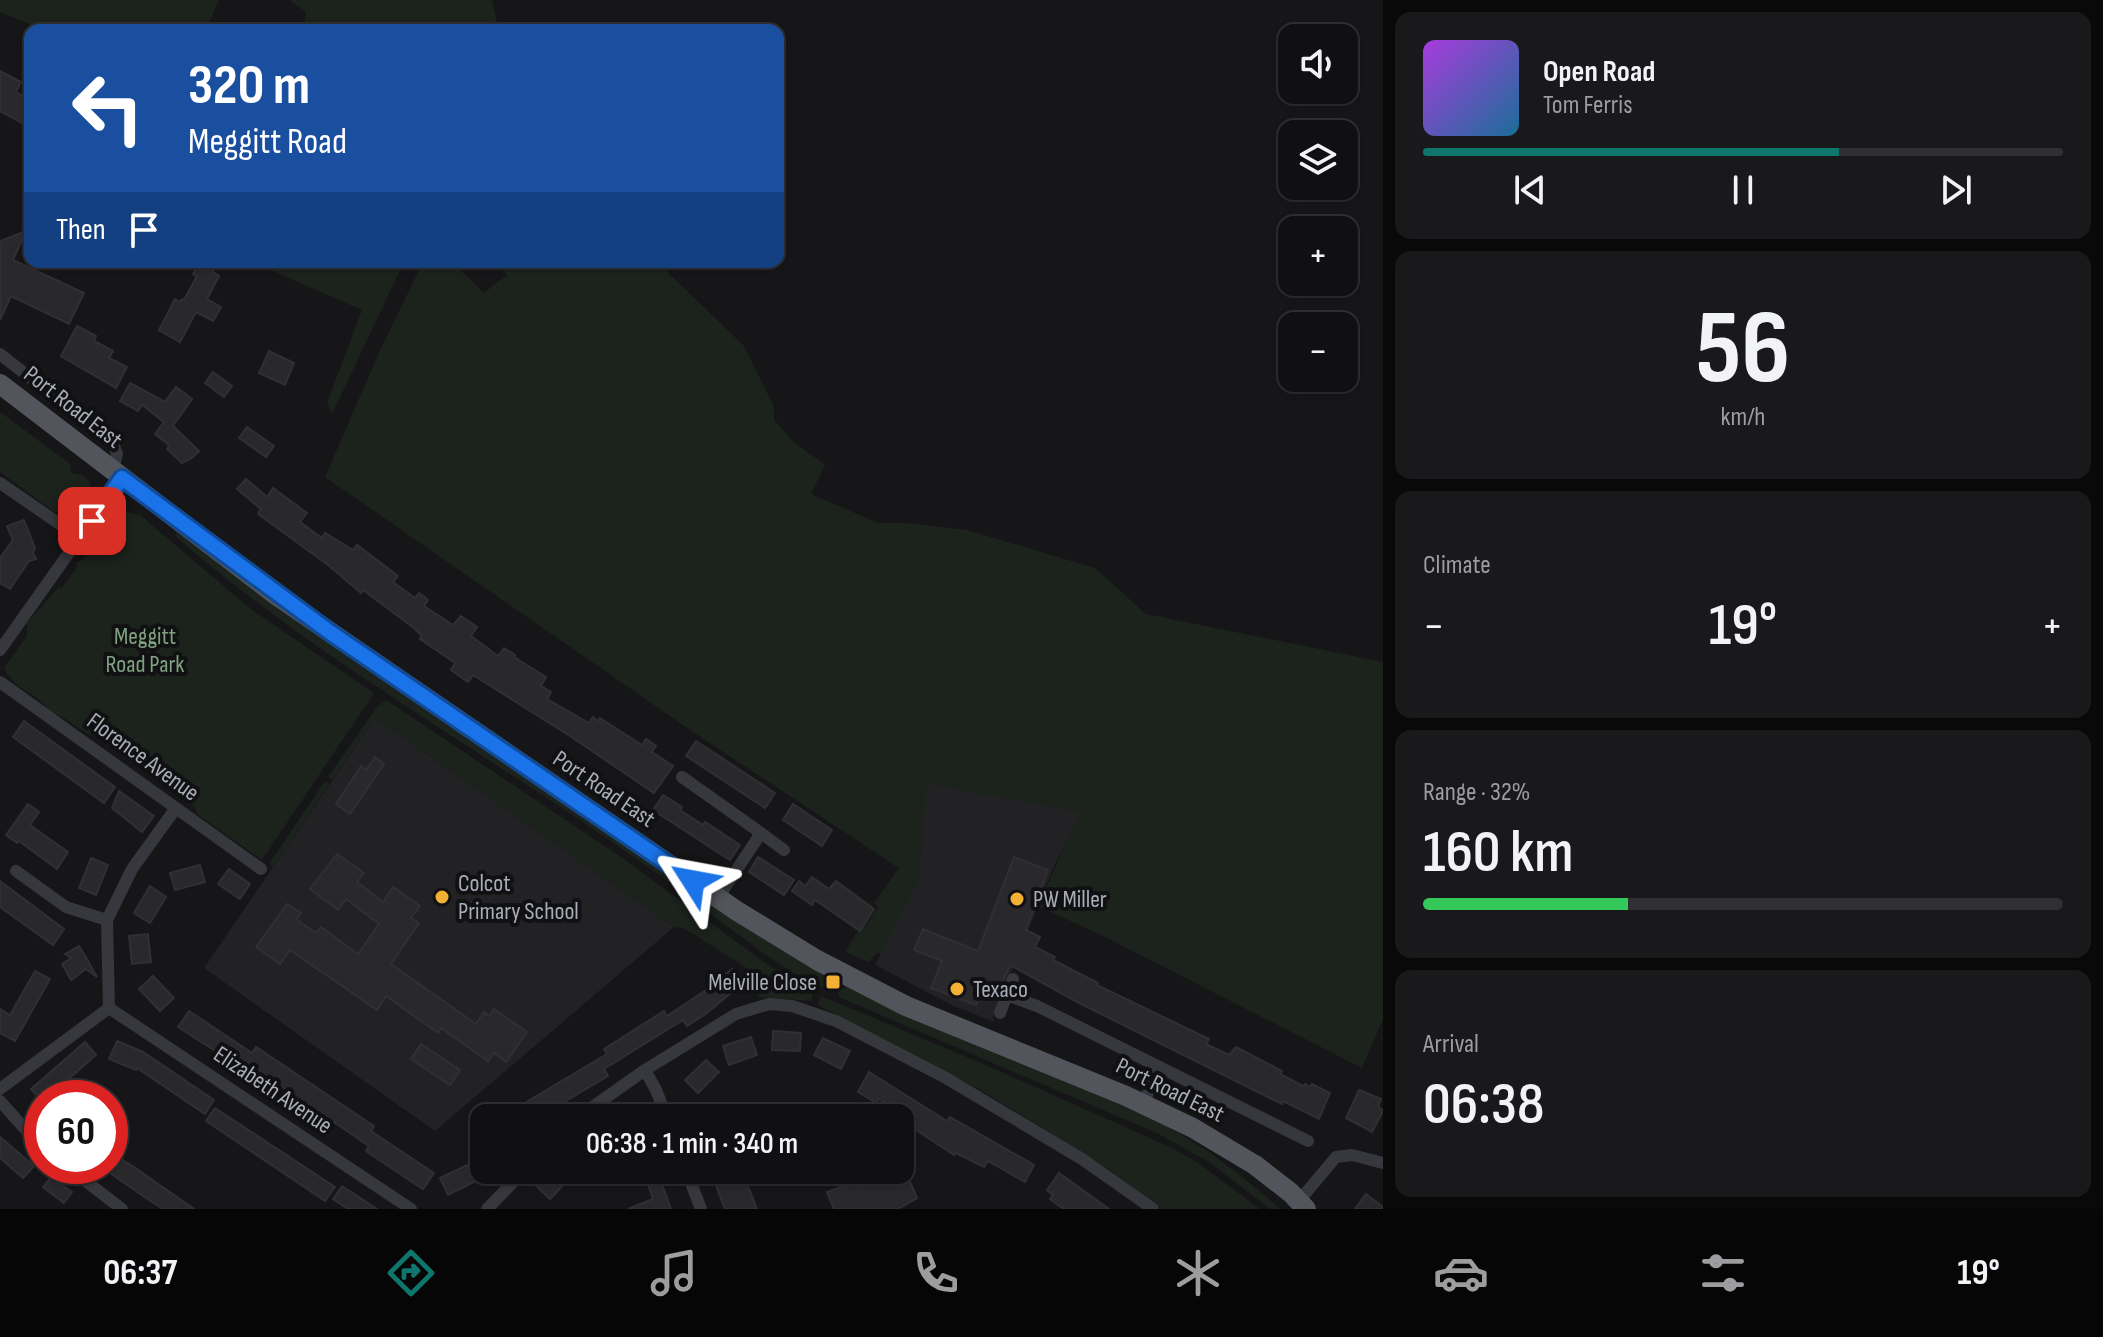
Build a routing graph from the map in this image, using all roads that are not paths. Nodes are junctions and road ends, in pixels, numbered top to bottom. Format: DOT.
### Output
graph roads {
  1 [pos="0,354"];
  2 [pos="0,384"];
  3 [pos="118,475"];
  4 [pos="0,483"];
  5 [pos="80,538"];
  6 [pos="0,650"];
  7 [pos="0,682"];
  8 [pos="687,786"];
  9 [pos="176,808"];
  10 [pos="761,833"];
  11 [pos="784,850"];
  12 [pos="261,869"];
  13 [pos="16,871"];
  14 [pos="718,898"];
  15 [pos="107,920"];
  16 [pos="1013,979"];
  17 [pos="1007,995"];
  18 [pos="109,1008"];
  19 [pos="1000,1013"];
  20 [pos="1159,1067"];
  21 [pos="645,1070"];
  22 [pos="0,1089"];
  23 [pos="0,1101"];
  24 [pos="597,1104"];
  25 [pos="662,1104"];
  26 [pos="1143,1104"];
  27 [pos="24,1128"];
  28 [pos="1308,1141"];
  29 [pos="1383,1163"];
  30 [pos="89,1184"];
  31 [pos="511,1184"];
  32 [pos="691,1184"];
  33 [pos="1302,1205"];
  34 [pos="122,1209"];
  35 [pos="411,1209"];
  36 [pos="487,1209"];
  37 [pos="701,1209"];
  38 [pos="1153,1209"];
  1 -- 3 [label="street, Port Road East"];
  2 -- 3 [label="main road, Port Road East"];
  3 -- 5 [label="street"];
  3 -- 14 [label="main road, Port Road East"];
  4 -- 5 [label="street"];
  5 -- 6 [label="street"];
  7 -- 9 [label="street, Florence Avenue"];
  8 -- 10 [label="street"];
  9 -- 12 [label="street, Florence Avenue"];
  9 -- 15 [label="street"];
  10 -- 11 [label="street"];
  10 -- 14 [label="street"];
  13 -- 15 [label="street"];
  14 -- 26 [label="main road, Port Road East"];
  15 -- 18 [label="street"];
  16 -- 17 [label="street"];
  17 -- 19 [label="street"];
  17 -- 20 [label="street"];
  18 -- 22 [label="street"];
  18 -- 35 [label="street, Elizabeth Avenue"];
  20 -- 26 [label="street"];
  20 -- 28 [label="street"];
  21 -- 24 [label="street"];
  21 -- 25 [label="street"];
  21 -- 38 [label="street"];
  23 -- 27 [label="street"];
  26 -- 33 [label="main road, Port Road East"];
  29 -- 33 [label="street"];
  30 -- 34 [label="street"];
  31 -- 36 [label="street"];
  32 -- 37 [label="street"];
}
